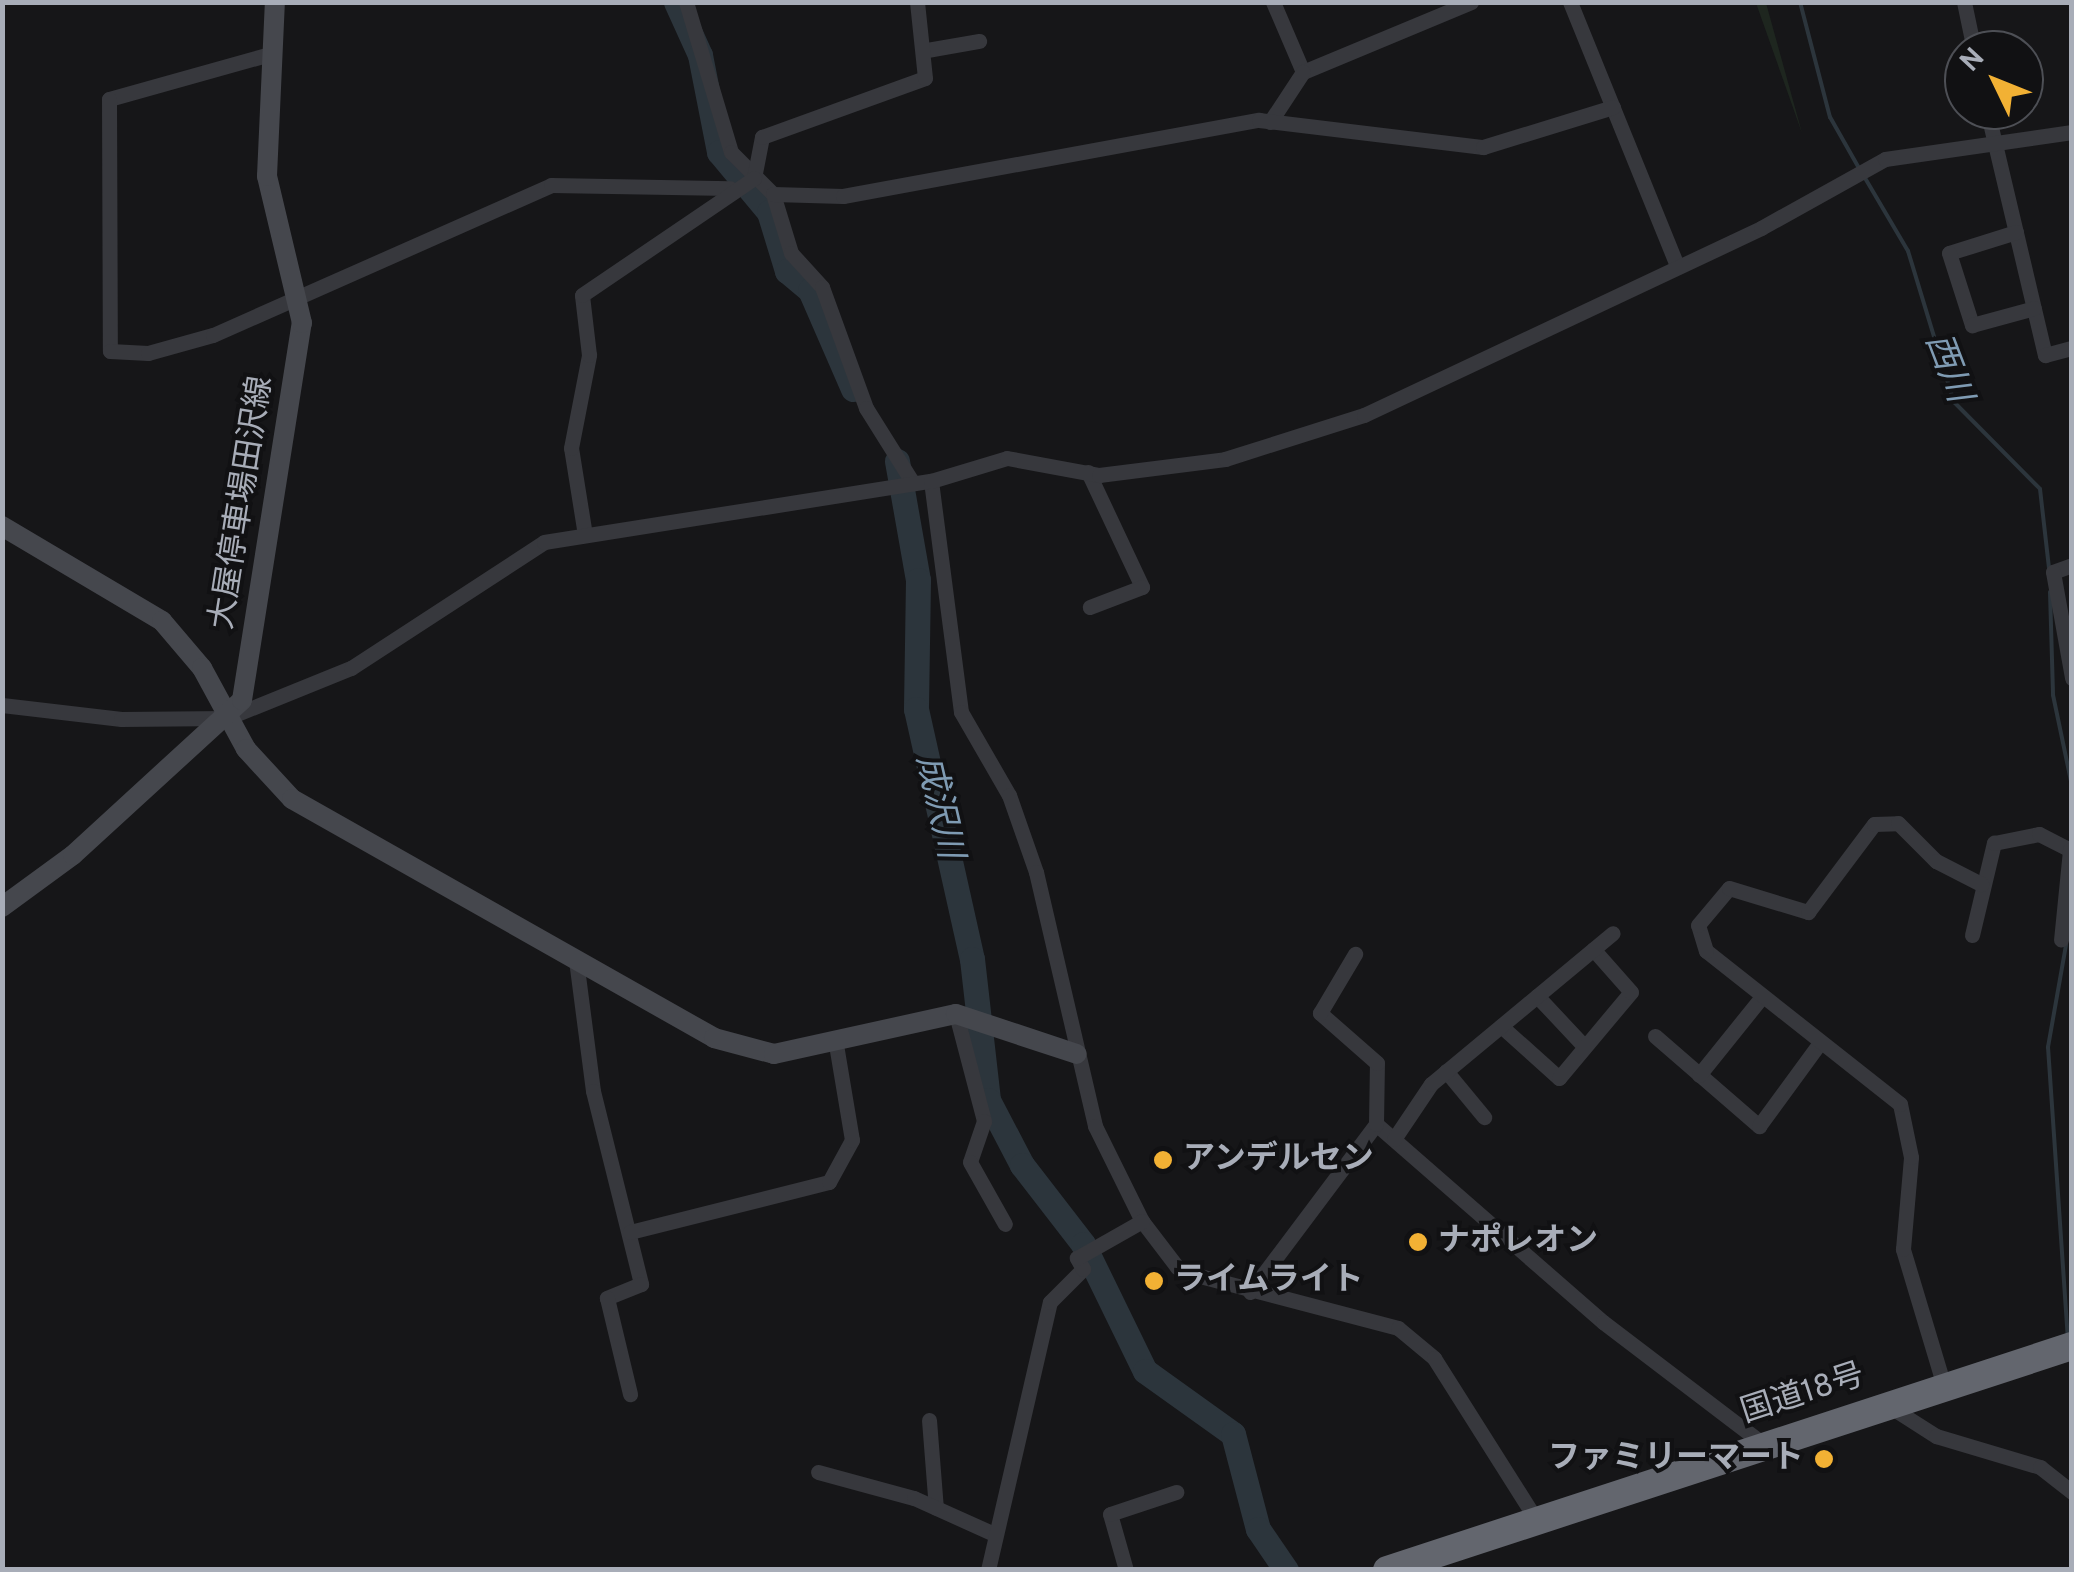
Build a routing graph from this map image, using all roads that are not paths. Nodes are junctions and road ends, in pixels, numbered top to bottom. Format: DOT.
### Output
graph roads {
  1 [pos="275,2"];
  2 [pos="686,2"];
  3 [pos="917,2"];
  4 [pos="1273,2"];
  5 [pos="1471,2"];
  6 [pos="1570,2"];
  7 [pos="1964,2"];
  8 [pos="1970,30"];
  9 [pos="979,41"];
  10 [pos="927,50"];
  11 [pos="270,54"];
  12 [pos="1302,72"];
  13 [pos="1612,108"];
  14 [pos="1270,122"];
  15 [pos="1991,130"];
  16 [pos="2072,132"];
  17 [pos="1994,143"];
  18 [pos="750,180"];
  19 [pos="730,188"];
  20 [pos="773,194"];
  21 [pos="2016,232"];
  22 [pos="1677,265"];
  23 [pos="299,301"];
  24 [pos="2034,308"];
  25 [pos="2072,348"];
  26 [pos="1088,472"];
  27 [pos="931,480"];
  28 [pos="909,484"];
  29 [pos="2,526"];
  30 [pos="585,535"];
  31 [pos="2072,565"];
  32 [pos="1090,607"];
  33 [pos="2072,678"];
  34 [pos="2,704"];
  35 [pos="228,718"];
  36 [pos="1981,884"];
  37 [pos="2,907"];
  38 [pos="1613,933"];
  39 [pos="1972,935"];
  40 [pos="2062,940"];
  41 [pos="1593,949"];
  42 [pos="1355,954"];
  43 [pos="576,960"];
  44 [pos="1536,996"];
  45 [pos="1761,998"];
  46 [pos="967,1015"];
  47 [pos="1500,1026"];
  48 [pos="1654,1036"];
  49 [pos="835,1038"];
  50 [pos="1819,1044"];
  51 [pos="1584,1046"];
  52 [pos="1077,1054"];
  53 [pos="1446,1071"];
  54 [pos="1699,1075"];
  55 [pos="1484,1118"];
  56 [pos="1376,1124"];
  57 [pos="1394,1139"];
  58 [pos="1142,1221"];
  59 [pos="1005,1224"];
  60 [pos="630,1232"];
  61 [pos="1250,1292"];
  62 [pos="2072,1346"];
  63 [pos="1944,1386"];
  64 [pos="630,1394"];
  65 [pos="1886,1404"];
  66 [pos="929,1420"];
  67 [pos="1763,1444"];
  68 [pos="818,1472"];
  69 [pos="1176,1492"];
  70 [pos="2072,1492"];
  71 [pos="936,1508"];
  72 [pos="1537,1521"];
  73 [pos="994,1534"];
  74 [pos="988,1570"];
  75 [pos="1126,1570"];
  76 [pos="1387,1570"];
  1 -- 11 [label="street, 大屋停車場田沢線"];
  2 -- 18 [label="street"];
  3 -- 10 [label="street"];
  4 -- 12 [label="street"];
  5 -- 12 [label="street"];
  6 -- 13 [label="street"];
  7 -- 8 [label="street"];
  9 -- 10 [label="street"];
  10 -- 18 [label="street"];
  11 -- 23 [label="street, 大屋停車場田沢線"];
  11 -- 23 [label="street"];
  12 -- 14 [label="street"];
  13 -- 14 [label="street"];
  13 -- 22 [label="street"];
  14 -- 20 [label="street"];
  15 -- 17 [label="street"];
  16 -- 17 [label="street"];
  17 -- 21 [label="street"];
  17 -- 22 [label="street"];
  18 -- 19 [label="street"];
  18 -- 20 [label="street"];
  19 -- 23 [label="street"];
  19 -- 30 [label="street"];
  20 -- 28 [label="street"];
  21 -- 24 [label="street"];
  21 -- 24 [label="street"];
  22 -- 26 [label="street"];
  23 -- 35 [label="street, 大屋停車場田沢線"];
  24 -- 25 [label="street"];
  26 -- 27 [label="street"];
  26 -- 32 [label="street"];
  27 -- 28 [label="street"];
  27 -- 52 [label="street"];
  28 -- 30 [label="street"];
  29 -- 35 [label="street"];
  30 -- 35 [label="street"];
  31 -- 33 [label="street"];
  34 -- 35 [label="street"];
  35 -- 37 [label="street, 大屋停車場田沢線"];
  35 -- 43 [label="street"];
  36 -- 39 [label="street"];
  36 -- 40 [label="street"];
  36 -- 45 [label="street"];
  38 -- 41 [label="street"];
  41 -- 44 [label="street"];
  41 -- 51 [label="street"];
  42 -- 56 [label="street"];
  43 -- 49 [label="street"];
  43 -- 60 [label="street"];
  44 -- 47 [label="street"];
  44 -- 51 [label="street"];
  45 -- 50 [label="street"];
  45 -- 54 [label="street"];
  46 -- 49 [label="street"];
  46 -- 52 [label="street"];
  46 -- 59 [label="street"];
  47 -- 51 [label="street"];
  47 -- 53 [label="street"];
  48 -- 54 [label="street"];
  49 -- 60 [label="street"];
  50 -- 54 [label="street"];
  50 -- 63 [label="street"];
  52 -- 58 [label="street"];
  53 -- 55 [label="street"];
  53 -- 57 [label="street"];
  56 -- 57 [label="street"];
  56 -- 61 [label="street"];
  57 -- 67 [label="street"];
  58 -- 61 [label="street"];
  58 -- 73 [label="street"];
  60 -- 64 [label="street"];
  61 -- 72 [label="street"];
  62 -- 63 [label="highway, 国道18号"];
  63 -- 65 [label="highway, 国道18号"];
  65 -- 67 [label="highway, 国道18号"];
  65 -- 70 [label="street"];
  66 -- 71 [label="street"];
  67 -- 72 [label="highway, 国道18号"];
  68 -- 71 [label="street"];
  69 -- 75 [label="street"];
  71 -- 73 [label="street"];
  72 -- 76 [label="highway, 国道18号"];
  73 -- 74 [label="street"];
}
